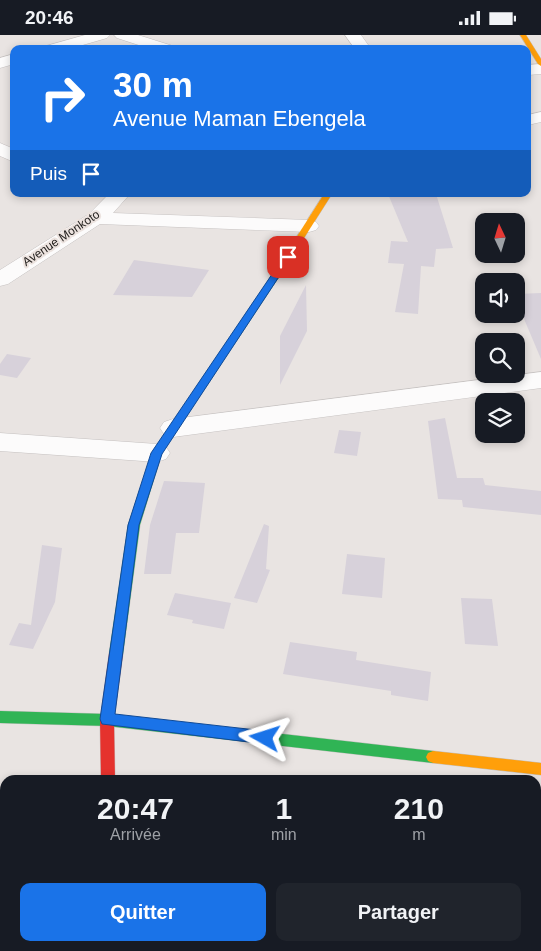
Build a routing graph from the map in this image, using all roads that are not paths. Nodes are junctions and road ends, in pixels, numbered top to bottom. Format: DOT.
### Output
graph roads {
  1 [pos="102,35"];
  2 [pos="122,35"];
  3 [pos="353,35"];
  4 [pos="66,45"];
  5 [pos="155,45"];
  6 [pos="361,45"];
  7 [pos="531,48"];
  8 [pos="541,64"];
  9 [pos="117,197"];
  10 [pos="326,197"];
  11 [pos="96,218"];
  12 [pos="308,226"];
  13 [pos="0,279"];
  14 [pos="541,380"];
  15 [pos="174,429"];
  16 [pos="0,442"];
  17 [pos="157,453"];
  18 [pos="0,717"];
  19 [pos="107,719"];
  20 [pos="541,769"];
  21 [pos="108,775"];
  1 -- 4 [label="street"];
  2 -- 5 [label="street"];
  3 -- 6 [label="street"];
  7 -- 8 [label="street"];
  9 -- 11 [label="street, Avenue Monkoto"];
  10 -- 12 [label="street"];
  11 -- 12 [label="street"];
  11 -- 13 [label="street, Avenue Monkoto"];
  12 -- 15 [label="street"];
  14 -- 15 [label="street"];
  15 -- 17 [label="street"];
  16 -- 17 [label="street"];
  17 -- 19 [label="street"];
  18 -- 19 [label="street"];
  19 -- 20 [label="street"];
  19 -- 21 [label="street"];
}
